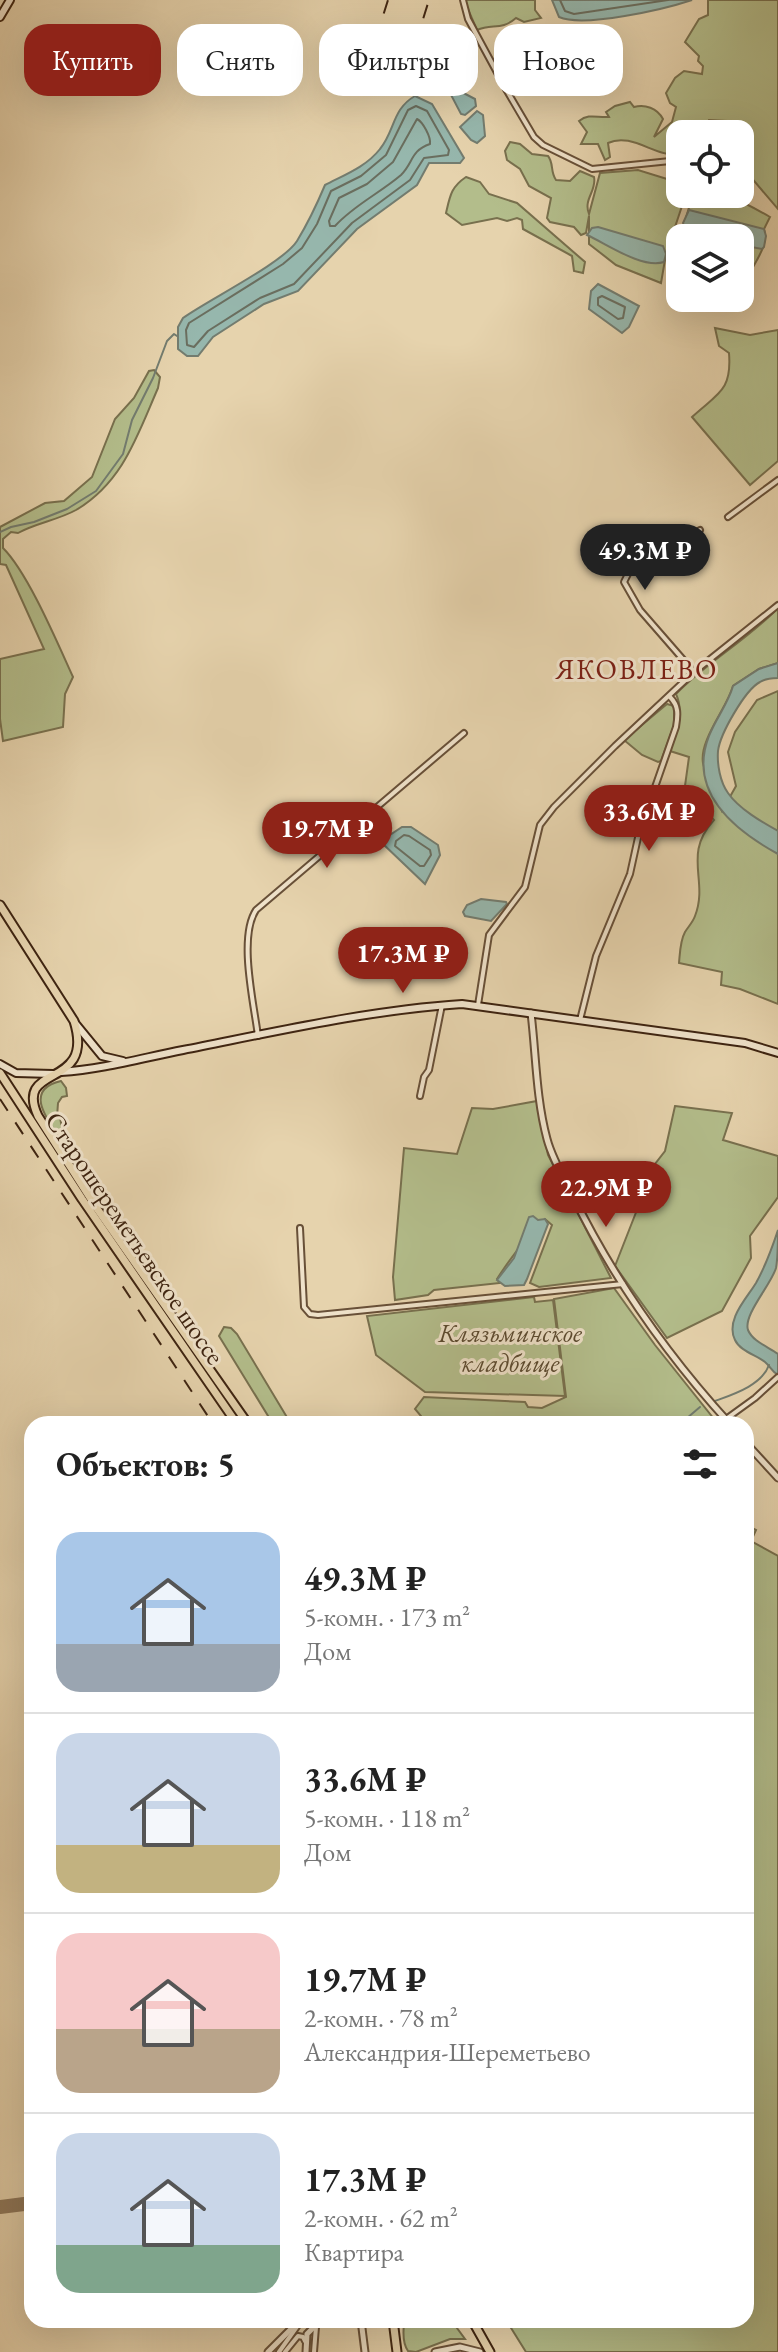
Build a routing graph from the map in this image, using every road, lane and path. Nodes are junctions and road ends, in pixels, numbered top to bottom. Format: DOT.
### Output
graph roads {
  1 [pos="10,0"];
  2 [pos="463,0"];
  3 [pos="0,17"];
  4 [pos="666,161"];
  5 [pos="778,480"];
  6 [pos="728,517"];
  7 [pos="700,530"];
  8 [pos="778,605"];
  9 [pos="694,672"];
  10 [pos="670,697"];
  11 [pos="464,733"];
  12 [pos="0,905"];
  13 [pos="442,1005"];
  14 [pos="478,1005"];
  15 [pos="531,1013"];
  16 [pos="580,1020"];
  17 [pos="74,1021"];
  18 [pos="258,1036"];
  19 [pos="778,1053"];
  20 [pos="127,1062"];
  21 [pos="0,1064"];
  22 [pos="0,1073"];
  23 [pos="57,1073"];
  24 [pos="420,1096"];
  25 [pos="300,1228"];
  26 [pos="623,1284"];
  27 [pos="778,1377"];
  28 [pos="231,1416"];
  29 [pos="242,1416"];
  30 [pos="723,1416"];
  31 [pos="735,1416"];
  32 [pos="754,1452"];
  33 [pos="778,1478"];
  34 [pos="293,2328"];
  35 [pos="296,2328"];
  36 [pos="313,2328"];
  37 [pos="318,2328"];
  38 [pos="362,2328"];
  39 [pos="394,2328"];
  40 [pos="475,2328"];
  41 [pos="305,2341"];
  42 [pos="270,2351"];
  43 [pos="282,2352"];
  44 [pos="306,2352"];
  45 [pos="314,2352"];
  46 [pos="365,2352"];
  47 [pos="397,2352"];
  48 [pos="435,2352"];
  49 [pos="480,2352"];
  50 [pos="490,2352"];
  1 -- 3 [label="main road"];
  2 -- 4 [label="street"];
  5 -- 6 [label="street"];
  7 -- 9 [label="street"];
  8 -- 9 [label="street"];
  9 -- 10 [label="street"];
  10 -- 14 [label="street"];
  10 -- 16 [label="street"];
  11 -- 18 [label="street"];
  12 -- 17 [label="main road"];
  13 -- 14 [label="main road"];
  13 -- 18 [label="main road"];
  13 -- 24 [label="street"];
  14 -- 15 [label="main road"];
  15 -- 16 [label="main road"];
  15 -- 26 [label="street"];
  16 -- 19 [label="main road"];
  17 -- 20 [label="main road"];
  17 -- 23 [label="main road, Старошереметьевское шоссе"];
  18 -- 20 [label="main road"];
  20 -- 23 [label="main road"];
  21 -- 23 [label="main road"];
  22 -- 28 [label="main road, Старошереметьевское шоссе"];
  23 -- 29 [label="main road, Старошереметьевское шоссе"];
  25 -- 26 [label="street"];
  26 -- 30 [label="street"];
  27 -- 31 [label="street"];
  32 -- 33 [label="street"];
  34 -- 42 [label="street"];
  35 -- 43 [label="street"];
  36 -- 41 [label="street"];
  37 -- 45 [label="street"];
  38 -- 46 [label="street"];
  39 -- 47 [label="main road"];
  40 -- 50 [label="main road"];
  41 -- 43 [label="street"];
  41 -- 44 [label="street"];
  48 -- 49 [label="street"];
}
